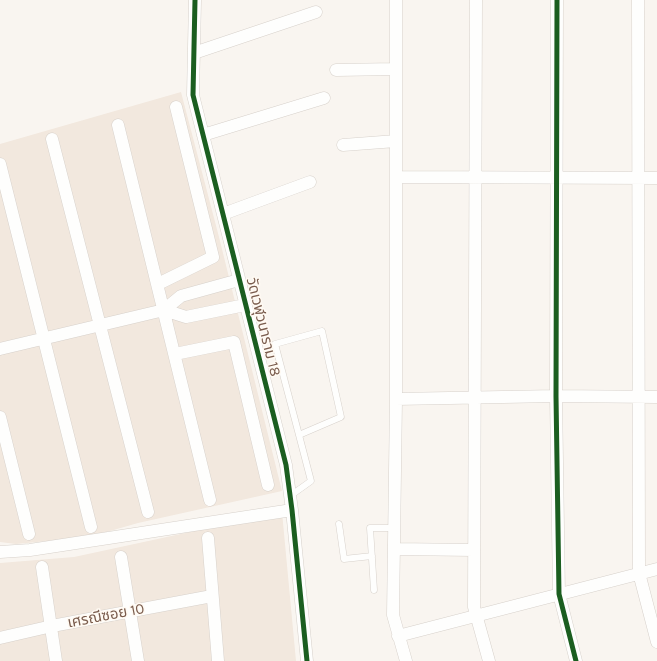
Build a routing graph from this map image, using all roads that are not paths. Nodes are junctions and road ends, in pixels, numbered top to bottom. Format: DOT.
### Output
graph roads {
  1 [pos="195,0"];
  2 [pos="396,0"];
  3 [pos="476,0"];
  4 [pos="557,0"];
  5 [pos="638,0"];
  6 [pos="316,12"];
  7 [pos="194,53"];
  8 [pos="396,69"];
  9 [pos="336,70"];
  10 [pos="324,98"];
  11 [pos="176,107"];
  12 [pos="118,125"];
  13 [pos="203,135"];
  14 [pos="52,139"];
  15 [pos="396,141"];
  16 [pos="343,145"];
  17 [pos="0,164"];
  18 [pos="396,177"];
  19 [pos="475,177"];
  20 [pos="557,178"];
  21 [pos="637,178"];
  22 [pos="657,178"];
  23 [pos="310,182"];
  24 [pos="223,214"];
  25 [pos="239,280"];
  26 [pos="158,284"];
  27 [pos="246,305"];
  28 [pos="164,310"];
  29 [pos="100,325"];
  30 [pos="43,338"];
  31 [pos="0,349"];
  32 [pos="175,354"];
  33 [pos="556,396"];
  34 [pos="640,396"];
  35 [pos="475,397"];
  36 [pos="657,397"];
  37 [pos="396,399"];
  38 [pos="0,417"];
  39 [pos="299,435"];
  40 [pos="268,485"];
  41 [pos="290,496"];
  42 [pos="210,500"];
  43 [pos="292,510"];
  44 [pos="148,512"];
  45 [pos="339,524"];
  46 [pos="91,527"];
  47 [pos="394,528"];
  48 [pos="29,534"];
  49 [pos="208,538"];
  50 [pos="394,549"];
  51 [pos="474,550"];
  52 [pos="0,552"];
  53 [pos="372,556"];
  54 [pos="122,557"];
  55 [pos="42,567"];
  56 [pos="657,569"];
  57 [pos="639,573"];
  58 [pos="374,590"];
  59 [pos="559,594"];
  60 [pos="212,596"];
  61 [pos="129,611"];
  62 [pos="475,616"];
  63 [pos="52,626"];
  64 [pos="398,636"];
  65 [pos="0,638"];
  66 [pos="657,642"];
  67 [pos="56,661"];
  68 [pos="138,661"];
  69 [pos="218,661"];
  70 [pos="307,661"];
  71 [pos="406,661"];
  72 [pos="489,661"];
  73 [pos="576,661"];
  1 -- 7 [label="street, วัดเวฬุวนาราม 18"];
  2 -- 8 [label="street"];
  3 -- 19 [label="street"];
  4 -- 20 [label="street"];
  5 -- 21 [label="street"];
  6 -- 7 [label="street"];
  7 -- 13 [label="street, วัดเวฬุวนาราม 18"];
  8 -- 9 [label="street"];
  8 -- 15 [label="street"];
  10 -- 13 [label="street"];
  11 -- 26 [label="street"];
  12 -- 26 [label="street"];
  13 -- 24 [label="street, วัดเวฬุวนาราม 18"];
  14 -- 29 [label="street"];
  15 -- 16 [label="street"];
  15 -- 18 [label="street"];
  17 -- 30 [label="street"];
  18 -- 19 [label="street"];
  18 -- 37 [label="street"];
  19 -- 20 [label="street"];
  19 -- 35 [label="street"];
  20 -- 21 [label="street"];
  20 -- 33 [label="street"];
  21 -- 22 [label="street"];
  21 -- 34 [label="street"];
  23 -- 24 [label="street"];
  24 -- 25 [label="street, วัดเวฬุวนาราม 18"];
  25 -- 27 [label="street, วัดเวฬุวนาราม 18"];
  25 -- 28 [label="street"];
  26 -- 28 [label="street"];
  27 -- 28 [label="street"];
  27 -- 41 [label="street, วัดเวฬุวนาราม 18"];
  28 -- 29 [label="street"];
  28 -- 32 [label="street"];
  29 -- 30 [label="street"];
  29 -- 44 [label="street"];
  30 -- 31 [label="street"];
  30 -- 46 [label="street"];
  32 -- 40 [label="street"];
  32 -- 42 [label="street"];
  33 -- 34 [label="street"];
  33 -- 35 [label="street"];
  33 -- 59 [label="street"];
  34 -- 36 [label="street"];
  34 -- 57 [label="street"];
  35 -- 37 [label="street"];
  35 -- 51 [label="street"];
  37 -- 47 [label="street"];
  38 -- 48 [label="street"];
  39 -- 39 [label="lane"];
  39 -- 41 [label="lane"];
  41 -- 43 [label="street, วัดเวฬุวนาราม 18"];
  43 -- 52 [label="street"];
  43 -- 70 [label="street, วัดเวฬุวนาราม 18"];
  45 -- 53 [label="lane"];
  47 -- 50 [label="street"];
  47 -- 53 [label="lane"];
  49 -- 60 [label="street"];
  50 -- 51 [label="street"];
  50 -- 64 [label="street"];
  51 -- 62 [label="street"];
  53 -- 58 [label="lane"];
  54 -- 61 [label="street"];
  55 -- 63 [label="street"];
  56 -- 57 [label="street"];
  57 -- 59 [label="street"];
  57 -- 66 [label="street"];
  59 -- 62 [label="street"];
  59 -- 73 [label="street"];
  60 -- 61 [label="street, เศรณีซอย 10"];
  60 -- 69 [label="street"];
  61 -- 63 [label="street, เศรณีซอย 10"];
  61 -- 68 [label="street"];
  62 -- 64 [label="street"];
  62 -- 72 [label="street"];
  63 -- 65 [label="street, เศรณีซอย 10"];
  63 -- 67 [label="street"];
  64 -- 71 [label="street"];
}
